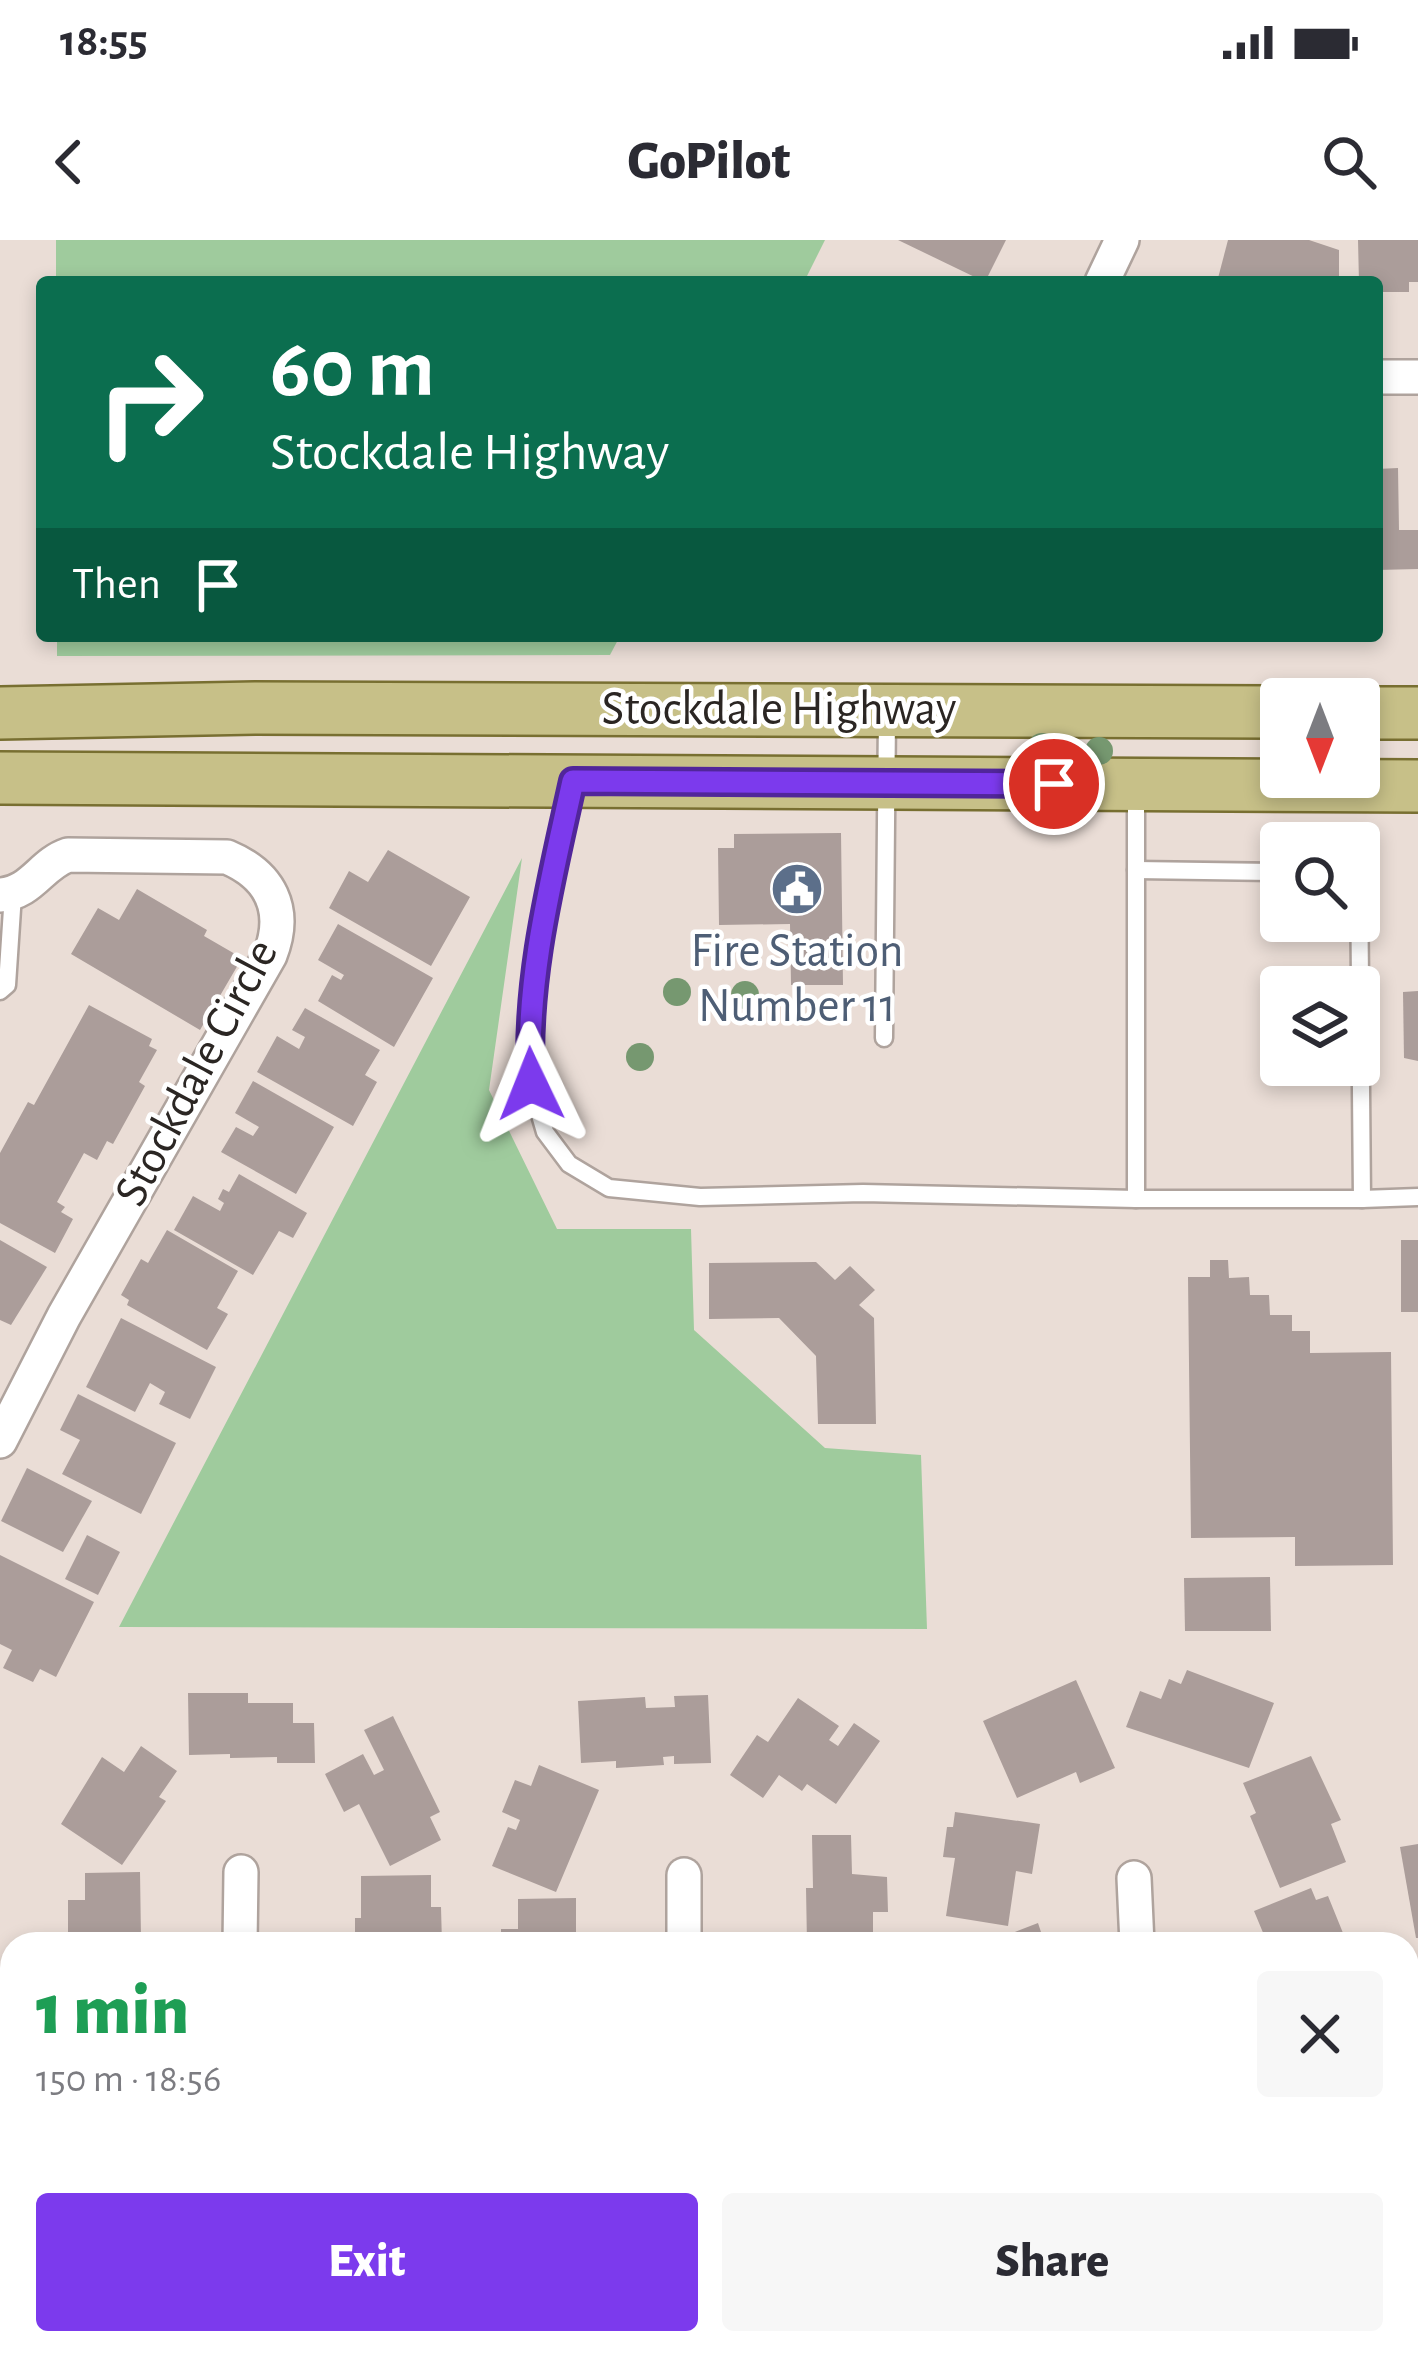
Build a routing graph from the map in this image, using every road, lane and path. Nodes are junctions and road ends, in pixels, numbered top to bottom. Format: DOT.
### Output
graph roads {
  1 [pos="1122,240"];
  2 [pos="1105,276"];
  3 [pos="1383,377"];
  4 [pos="1418,377"];
  5 [pos="494,709"];
  6 [pos="887,710"];
  7 [pos="1260,712"];
  8 [pos="0,713"];
  9 [pos="1380,713"];
  10 [pos="1418,713"];
  11 [pos="0,778"];
  12 [pos="366,780"];
  13 [pos="573,781"];
  14 [pos="888,782"];
  15 [pos="1136,784"];
  16 [pos="1418,786"];
  17 [pos="1136,870"];
  18 [pos="1260,872"];
  19 [pos="7,894"];
  20 [pos="1360,942"];
  21 [pos="0,991"];
  22 [pos="884,1038"];
  23 [pos="1418,1197"];
  24 [pos="1136,1198"];
  25 [pos="1362,1198"];
  26 [pos="0,1441"];
  27 [pos="241,1872"];
  28 [pos="684,1875"];
  29 [pos="1134,1878"];
  30 [pos="241,1932"];
  31 [pos="684,1932"];
  32 [pos="1136,1932"];
  1 -- 2 [label="street"];
  3 -- 4 [label="street"];
  5 -- 6 [label="main road, Stockdale Highway"];
  5 -- 8 [label="main road, Stockdale Highway"];
  5 -- 12 [label="main road, Stockdale Highway"];
  6 -- 7 [label="main road, Stockdale Highway"];
  6 -- 14 [label="lane"];
  9 -- 10 [label="main road"];
  11 -- 12 [label="main road, Stockdale Highway"];
  12 -- 13 [label="main road, Stockdale Highway"];
  13 -- 14 [label="main road, Stockdale Highway"];
  13 -- 24 [label="lane"];
  14 -- 15 [label="main road, Stockdale Highway"];
  14 -- 22 [label="lane"];
  15 -- 16 [label="main road, Stockdale Highway"];
  15 -- 17 [label="lane"];
  17 -- 18 [label="lane"];
  17 -- 24 [label="lane"];
  19 -- 21 [label="lane, Stockdale Circle"];
  19 -- 26 [label="street, Stockdale Circle"];
  20 -- 25 [label="lane"];
  23 -- 25 [label="lane"];
  24 -- 25 [label="lane"];
  27 -- 30 [label="street"];
  28 -- 31 [label="street"];
  29 -- 32 [label="street"];
}
